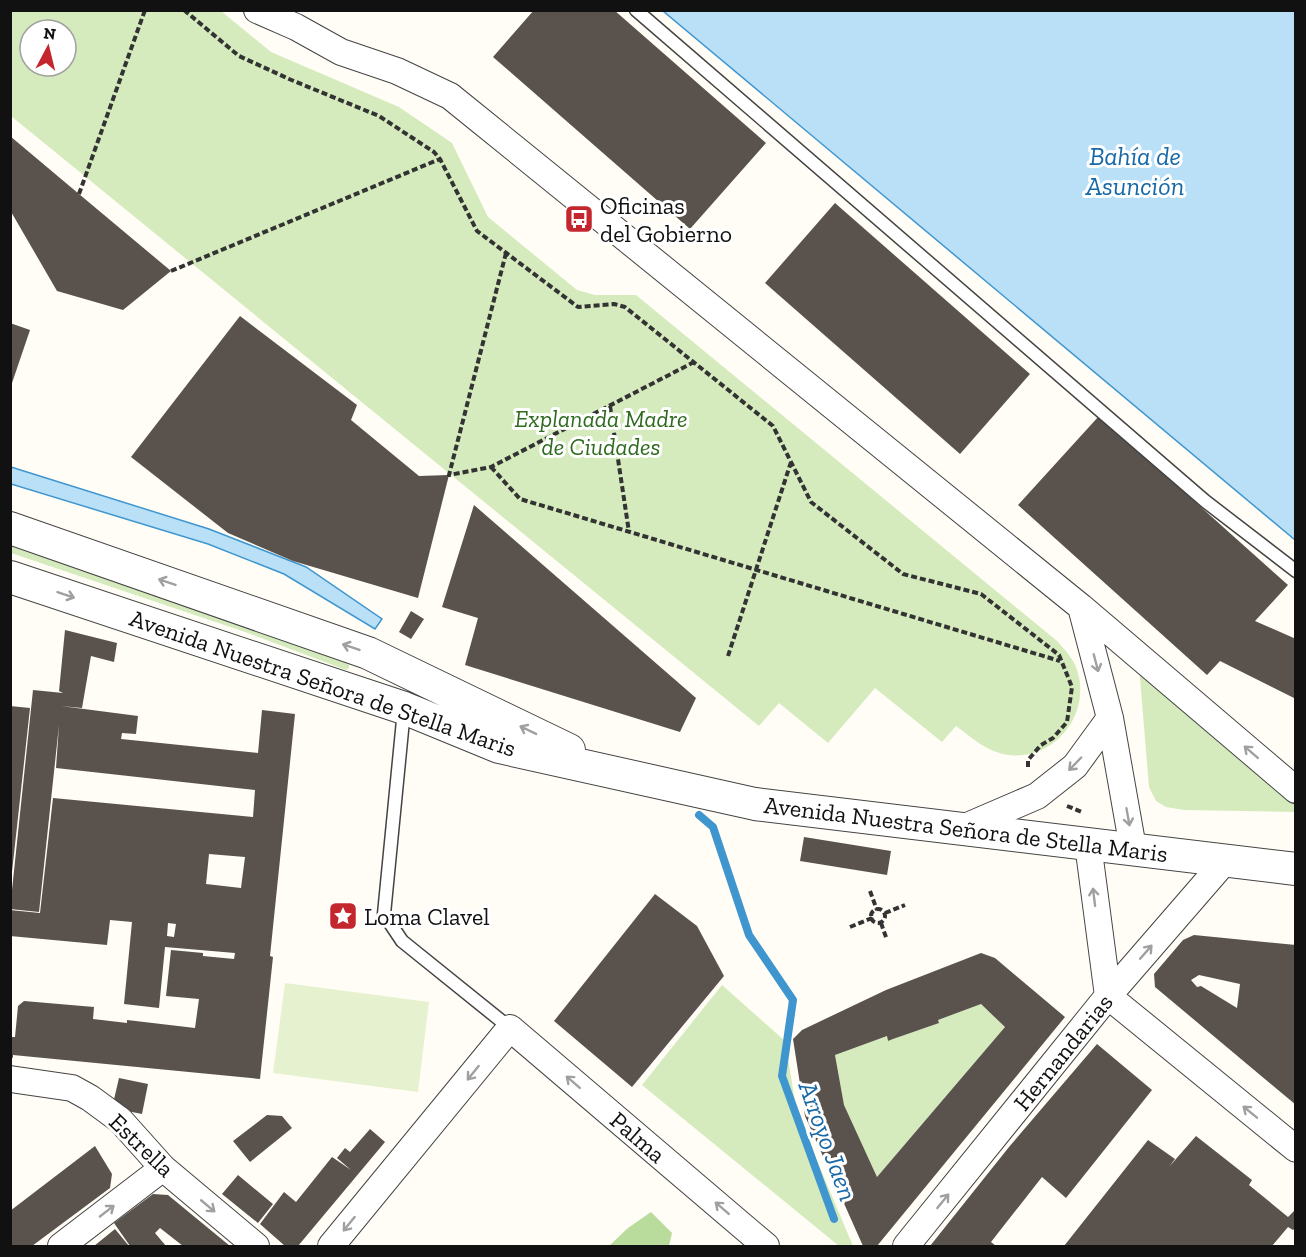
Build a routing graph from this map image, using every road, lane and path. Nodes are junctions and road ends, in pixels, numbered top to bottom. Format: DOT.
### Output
graph roads {
  1 [pos="145,10"];
  2 [pos="184,10"];
  3 [pos="257,10"];
  4 [pos="636,10"];
  5 [pos="441,159"];
  6 [pos="79,194"];
  7 [pos="506,253"];
  8 [pos="171,272"];
  9 [pos="694,362"];
  10 [pos="609,406"];
  11 [pos="791,462"];
  12 [pos="491,467"];
  13 [pos="10,528"];
  14 [pos="629,532"];
  15 [pos="756,570"];
  16 [pos="1296,571"];
  17 [pos="10,577"];
  18 [pos="1081,607"];
  19 [pos="728,656"];
  20 [pos="1061,662"];
  21 [pos="1068,663"];
  22 [pos="404,708"];
  23 [pos="1110,718"];
  24 [pos="639,778"];
  25 [pos="1296,790"];
  26 [pos="1037,796"];
  27 [pos="958,830"];
  28 [pos="1088,844"];
  29 [pos="1133,848"];
  30 [pos="1225,861"];
  31 [pos="1296,869"];
  32 [pos="870,891"];
  33 [pos="905,905"];
  34 [pos="877,910"];
  35 [pos="885,913"];
  36 [pos="872,918"];
  37 [pos="881,923"];
  38 [pos="850,927"];
  39 [pos="887,940"];
  40 [pos="1108,996"];
  41 [pos="510,1028"];
  42 [pos="10,1079"];
  43 [pos="1296,1149"];
  44 [pos="163,1168"];
  45 [pos="61,1246"];
  46 [pos="256,1246"];
  47 [pos="331,1246"];
  48 [pos="766,1246"];
  49 [pos="906,1246"];
  1 -- 6 [label="path"];
  2 -- 5 [label="path"];
  3 -- 18 [label="street"];
  4 -- 16 [label="lane"];
  5 -- 7 [label="path"];
  5 -- 8 [label="path"];
  7 -- 9 [label="path"];
  7 -- 12 [label="path"];
  9 -- 10 [label="path"];
  9 -- 11 [label="path"];
  10 -- 12 [label="path"];
  10 -- 14 [label="path"];
  11 -- 15 [label="path"];
  11 -- 20 [label="path"];
  12 -- 14 [label="path"];
  24 -- 13 [label="street, Avenida Nuestra Señora de Stella Maris, one-way"];
  14 -- 15 [label="path"];
  15 -- 19 [label="path"];
  15 -- 20 [label="path"];
  17 -- 22 [label="street, Avenida Nuestra Señora de Stella Maris, one-way"];
  18 -- 23 [label="street, one-way"];
  25 -- 18 [label="street, one-way"];
  20 -- 21 [label="path"];
  20 -- 26 [label="path"];
  22 -- 24 [label="street, Avenida Nuestra Señora de Stella Maris"];
  22 -- 41 [label="lane"];
  23 -- 26 [label="street, one-way"];
  23 -- 29 [label="street, one-way"];
  24 -- 27 [label="street, Avenida Nuestra Señora de Stella Maris"];
  26 -- 27 [label="street"];
  26 -- 28 [label="path"];
  27 -- 28 [label="street, Avenida Nuestra Señora de Stella Maris"];
  28 -- 29 [label="street, Avenida Nuestra Señora de Stella Maris"];
  40 -- 28 [label="street, one-way"];
  29 -- 30 [label="street, Avenida Nuestra Señora de Stella Maris"];
  30 -- 31 [label="street, Avenida Nuestra Señora de Stella Maris"];
  40 -- 30 [label="street, Hernandarias, one-way"];
  32 -- 34 [label="path"];
  33 -- 35 [label="path"];
  34 -- 35 [label="path"];
  34 -- 36 [label="path"];
  35 -- 37 [label="path"];
  36 -- 37 [label="path"];
  36 -- 38 [label="path"];
  37 -- 39 [label="path"];
  43 -- 40 [label="street, one-way"];
  49 -- 40 [label="street, Hernandarias, one-way"];
  41 -- 47 [label="street, one-way"];
  48 -- 41 [label="street, Palma, one-way"];
  42 -- 44 [label="street, Estrella"];
  45 -- 44 [label="street, one-way"];
  44 -- 46 [label="street, Estrella, one-way"];
}
